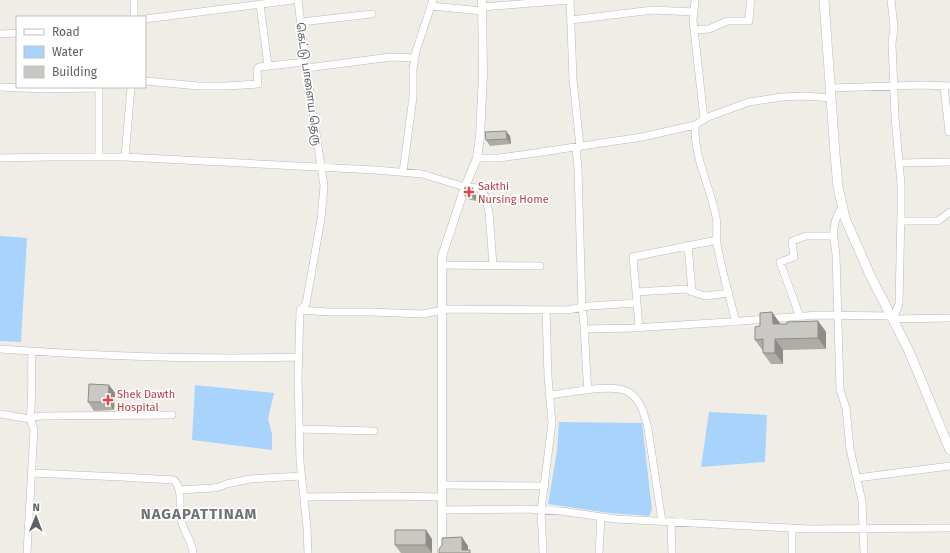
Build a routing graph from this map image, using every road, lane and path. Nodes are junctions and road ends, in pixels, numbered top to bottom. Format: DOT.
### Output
graph roads {
  1 [pos="134,0"];
  2 [pos="293,0"];
  3 [pos="298,0"];
  4 [pos="570,0"];
  5 [pos="695,0"];
  6 [pos="751,0"];
  7 [pos="824,0"];
  8 [pos="891,0"];
  9 [pos="432,3"];
  10 [pos="260,4"];
  11 [pos="482,6"];
  12 [pos="694,12"];
  13 [pos="372,14"];
  14 [pos="134,16"];
  15 [pos="146,19"];
  16 [pos="571,20"];
  17 [pos="301,22"];
  18 [pos="694,30"];
  19 [pos="16,33"];
  20 [pos="0,34"];
  21 [pos="415,58"];
  22 [pos="306,64"];
  23 [pos="268,66"];
  24 [pos="146,81"];
  25 [pos="894,86"];
  26 [pos="947,86"];
  27 [pos="0,87"];
  28 [pos="16,88"];
  29 [pos="22,88"];
  30 [pos="99,88"];
  31 [pos="131,88"];
  32 [pos="830,88"];
  33 [pos="831,98"];
  34 [pos="704,120"];
  35 [pos="695,125"];
  36 [pos="949,132"];
  37 [pos="578,147"];
  38 [pos="99,157"];
  39 [pos="125,157"];
  40 [pos="0,158"];
  41 [pos="477,158"];
  42 [pos="950,162"];
  43 [pos="898,164"];
  44 [pos="320,168"];
  45 [pos="403,172"];
  46 [pos="465,187"];
  47 [pos="842,206"];
  48 [pos="950,212"];
  49 [pos="901,221"];
  50 [pos="834,236"];
  51 [pos="717,240"];
  52 [pos="688,245"];
  53 [pos="442,265"];
  54 [pos="493,265"];
  55 [pos="540,266"];
  56 [pos="636,292"];
  57 [pos="692,292"];
  58 [pos="729,293"];
  59 [pos="637,303"];
  60 [pos="582,307"];
  61 [pos="300,310"];
  62 [pos="442,310"];
  63 [pos="546,310"];
  64 [pos="839,315"];
  65 [pos="800,316"];
  66 [pos="892,318"];
  67 [pos="950,318"];
  68 [pos="736,322"];
  69 [pos="639,327"];
  70 [pos="585,329"];
  71 [pos="0,349"];
  72 [pos="32,352"];
  73 [pos="298,358"];
  74 [pos="588,390"];
  75 [pos="550,395"];
  76 [pos="0,414"];
  77 [pos="172,415"];
  78 [pos="30,419"];
  79 [pos="300,430"];
  80 [pos="374,431"];
  81 [pos="950,450"];
  82 [pos="950,466"];
  83 [pos="32,473"];
  84 [pos="301,476"];
  85 [pos="857,478"];
  86 [pos="442,485"];
  87 [pos="545,486"];
  88 [pos="179,490"];
  89 [pos="304,497"];
  90 [pos="442,498"];
  91 [pos="442,510"];
  92 [pos="541,510"];
  93 [pos="602,517"];
  94 [pos="662,521"];
  95 [pos="671,521"];
  96 [pos="792,528"];
  97 [pos="950,528"];
  98 [pos="863,529"];
  99 [pos="27,553"];
  100 [pos="193,553"];
  101 [pos="308,553"];
  102 [pos="442,553"];
  103 [pos="543,553"];
  104 [pos="599,553"];
  105 [pos="672,553"];
  106 [pos="792,553"];
  107 [pos="864,553"];
  1 -- 14 [label="street"];
  2 -- 10 [label="street"];
  3 -- 17 [label="street, கெட்டு பாளைய தெரு"];
  4 -- 11 [label="street"];
  4 -- 16 [label="street"];
  5 -- 12 [label="street"];
  6 -- 18 [label="street"];
  7 -- 32 [label="main road"];
  8 -- 25 [label="street"];
  9 -- 11 [label="street"];
  9 -- 21 [label="street"];
  10 -- 15 [label="street"];
  10 -- 23 [label="street"];
  11 -- 41 [label="street"];
  12 -- 16 [label="street"];
  12 -- 18 [label="street"];
  13 -- 17 [label="street"];
  16 -- 37 [label="street"];
  17 -- 22 [label="street, கெட்டு பாளைய தெரு"];
  18 -- 34 [label="street"];
  19 -- 20 [label="street"];
  21 -- 22 [label="street"];
  21 -- 45 [label="street"];
  22 -- 23 [label="street"];
  22 -- 44 [label="street, கெட்டு பாளைய தெரு"];
  23 -- 24 [label="street"];
  25 -- 26 [label="street"];
  25 -- 32 [label="street"];
  25 -- 43 [label="street"];
  26 -- 36 [label="street"];
  27 -- 28 [label="street"];
  29 -- 30 [label="street"];
  30 -- 38 [label="street"];
  31 -- 39 [label="street"];
  32 -- 33 [label="main road"];
  33 -- 34 [label="street"];
  33 -- 47 [label="main road"];
  34 -- 35 [label="street"];
  35 -- 37 [label="street"];
  35 -- 51 [label="street"];
  37 -- 41 [label="street"];
  37 -- 60 [label="street"];
  38 -- 39 [label="street"];
  38 -- 40 [label="street"];
  39 -- 44 [label="street"];
  41 -- 46 [label="street"];
  42 -- 43 [label="street"];
  43 -- 49 [label="street"];
  44 -- 45 [label="street"];
  44 -- 61 [label="street, கெட்டு பாளைய தெரு"];
  45 -- 46 [label="street"];
  46 -- 53 [label="street"];
  46 -- 54 [label="street"];
  47 -- 50 [label="street"];
  47 -- 66 [label="main road"];
  48 -- 49 [label="street"];
  49 -- 66 [label="street"];
  50 -- 64 [label="street"];
  50 -- 65 [label="street"];
  51 -- 52 [label="street"];
  51 -- 58 [label="street"];
  52 -- 56 [label="street"];
  52 -- 57 [label="street"];
  53 -- 54 [label="street"];
  53 -- 62 [label="street"];
  54 -- 55 [label="street"];
  56 -- 57 [label="street"];
  56 -- 59 [label="street"];
  57 -- 58 [label="street"];
  58 -- 68 [label="street"];
  59 -- 60 [label="street"];
  59 -- 69 [label="street"];
  60 -- 63 [label="street"];
  60 -- 70 [label="street"];
  61 -- 62 [label="street"];
  61 -- 73 [label="street"];
  62 -- 63 [label="street"];
  62 -- 86 [label="street"];
  63 -- 75 [label="street"];
  64 -- 65 [label="street"];
  64 -- 66 [label="street"];
  64 -- 85 [label="street"];
  65 -- 68 [label="street"];
  66 -- 67 [label="street"];
  66 -- 81 [label="main road"];
  68 -- 69 [label="street"];
  69 -- 70 [label="street"];
  70 -- 74 [label="street"];
  71 -- 72 [label="street"];
  72 -- 73 [label="street"];
  72 -- 78 [label="street"];
  73 -- 79 [label="street"];
  74 -- 75 [label="street"];
  74 -- 94 [label="street"];
  75 -- 87 [label="street"];
  76 -- 78 [label="street"];
  77 -- 78 [label="street"];
  78 -- 83 [label="street"];
  79 -- 80 [label="street"];
  79 -- 84 [label="street"];
  82 -- 85 [label="street"];
  83 -- 88 [label="street"];
  83 -- 99 [label="street"];
  84 -- 88 [label="street"];
  84 -- 89 [label="street"];
  85 -- 98 [label="street"];
  86 -- 87 [label="street"];
  86 -- 90 [label="street"];
  87 -- 92 [label="street"];
  88 -- 100 [label="street"];
  89 -- 90 [label="street"];
  89 -- 101 [label="street"];
  90 -- 91 [label="street"];
  91 -- 92 [label="street"];
  91 -- 102 [label="street"];
  92 -- 93 [label="street"];
  92 -- 103 [label="street"];
  93 -- 94 [label="street"];
  93 -- 104 [label="street"];
  94 -- 95 [label="street"];
  95 -- 96 [label="street"];
  95 -- 105 [label="street"];
  96 -- 98 [label="street"];
  96 -- 106 [label="street"];
  97 -- 98 [label="street"];
  98 -- 107 [label="street"];
}
